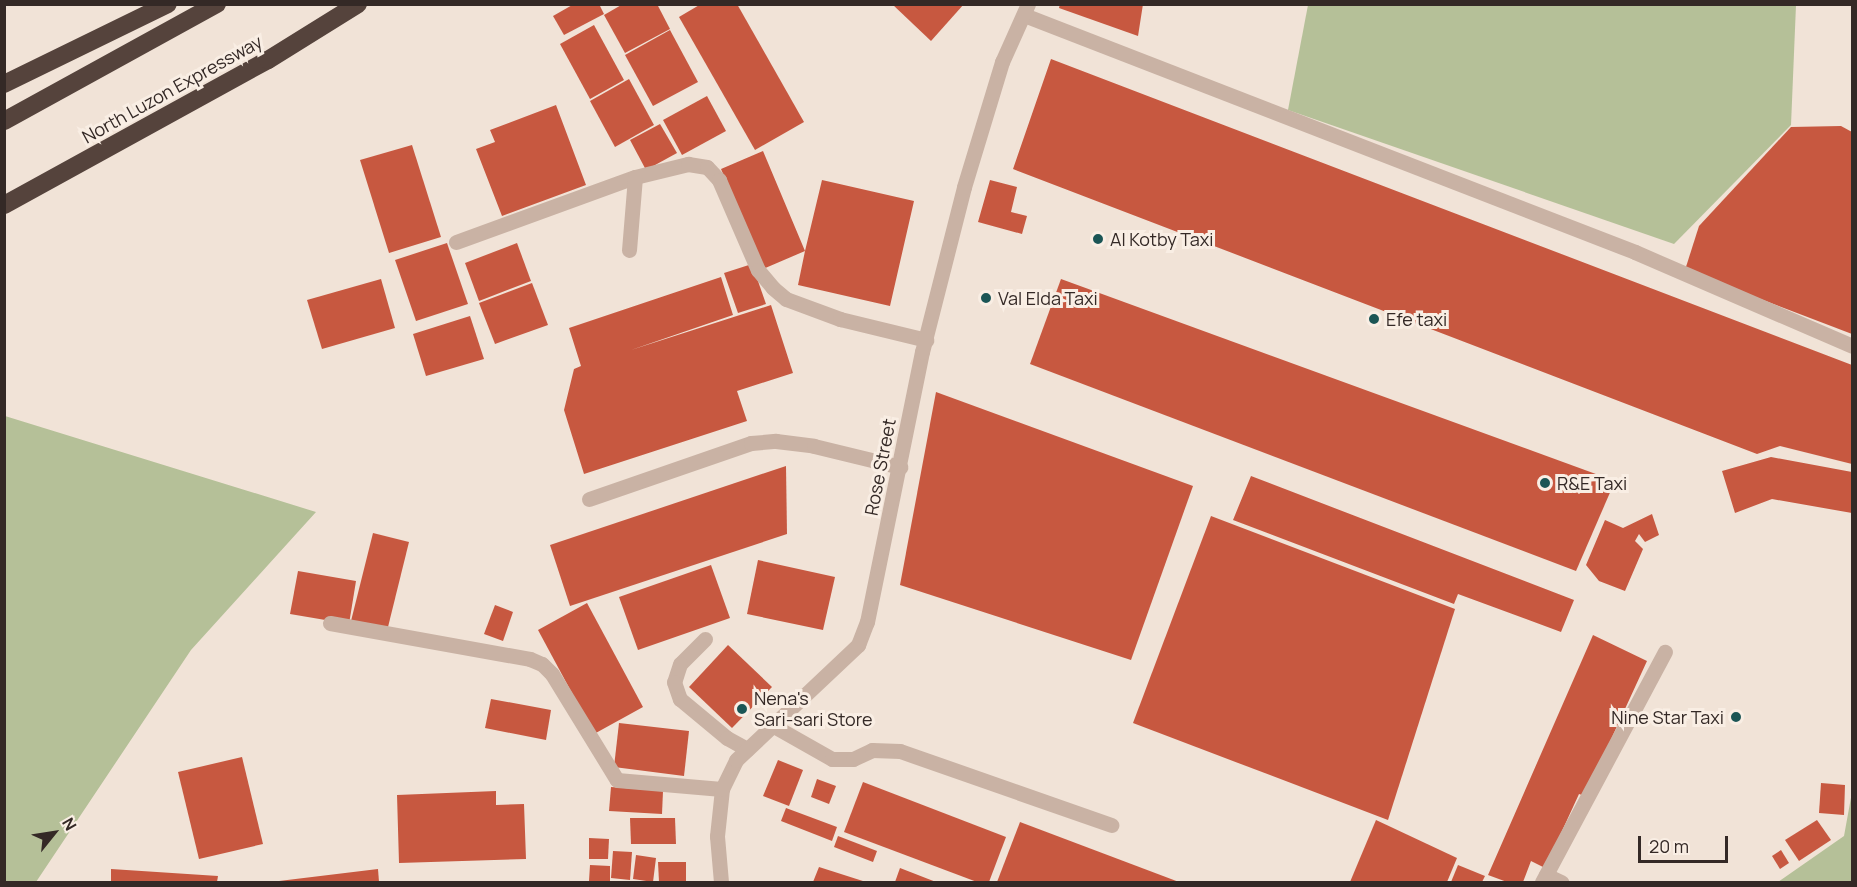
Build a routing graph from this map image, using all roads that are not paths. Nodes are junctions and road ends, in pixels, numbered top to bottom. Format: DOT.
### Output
graph roads {
  1 [pos="168,4"];
  2 [pos="217,4"];
  3 [pos="358,4"];
  4 [pos="1026,10"];
  5 [pos="4,84"];
  6 [pos="4,121"];
  7 [pos="635,177"];
  8 [pos="4,205"];
  9 [pos="456,242"];
  10 [pos="629,250"];
  11 [pos="926,340"];
  12 [pos="1852,346"];
  13 [pos="900,467"];
  14 [pos="589,499"];
  15 [pos="330,623"];
  16 [pos="705,639"];
  17 [pos="1665,652"];
  18 [pos="772,725"];
  19 [pos="747,749"];
  20 [pos="722,789"];
  21 [pos="1111,825"];
  22 [pos="1544,879"];
  23 [pos="721,882"];
  24 [pos="1561,882"];
  1 -- 5 [label="highway"];
  2 -- 6 [label="highway"];
  3 -- 8 [label="highway, North Luzon Expressway"];
  4 -- 11 [label="street, Rose Street"];
  4 -- 12 [label="street"];
  7 -- 9 [label="street"];
  7 -- 10 [label="street"];
  7 -- 11 [label="street"];
  11 -- 13 [label="street, Rose Street"];
  13 -- 14 [label="street"];
  13 -- 18 [label="street, Rose Street"];
  15 -- 20 [label="street"];
  16 -- 19 [label="street"];
  17 -- 22 [label="street"];
  18 -- 19 [label="street, Rose Street"];
  18 -- 21 [label="street"];
  19 -- 20 [label="street, Rose Street"];
  20 -- 23 [label="street, Rose Street"];
  22 -- 24 [label="street"];
}
